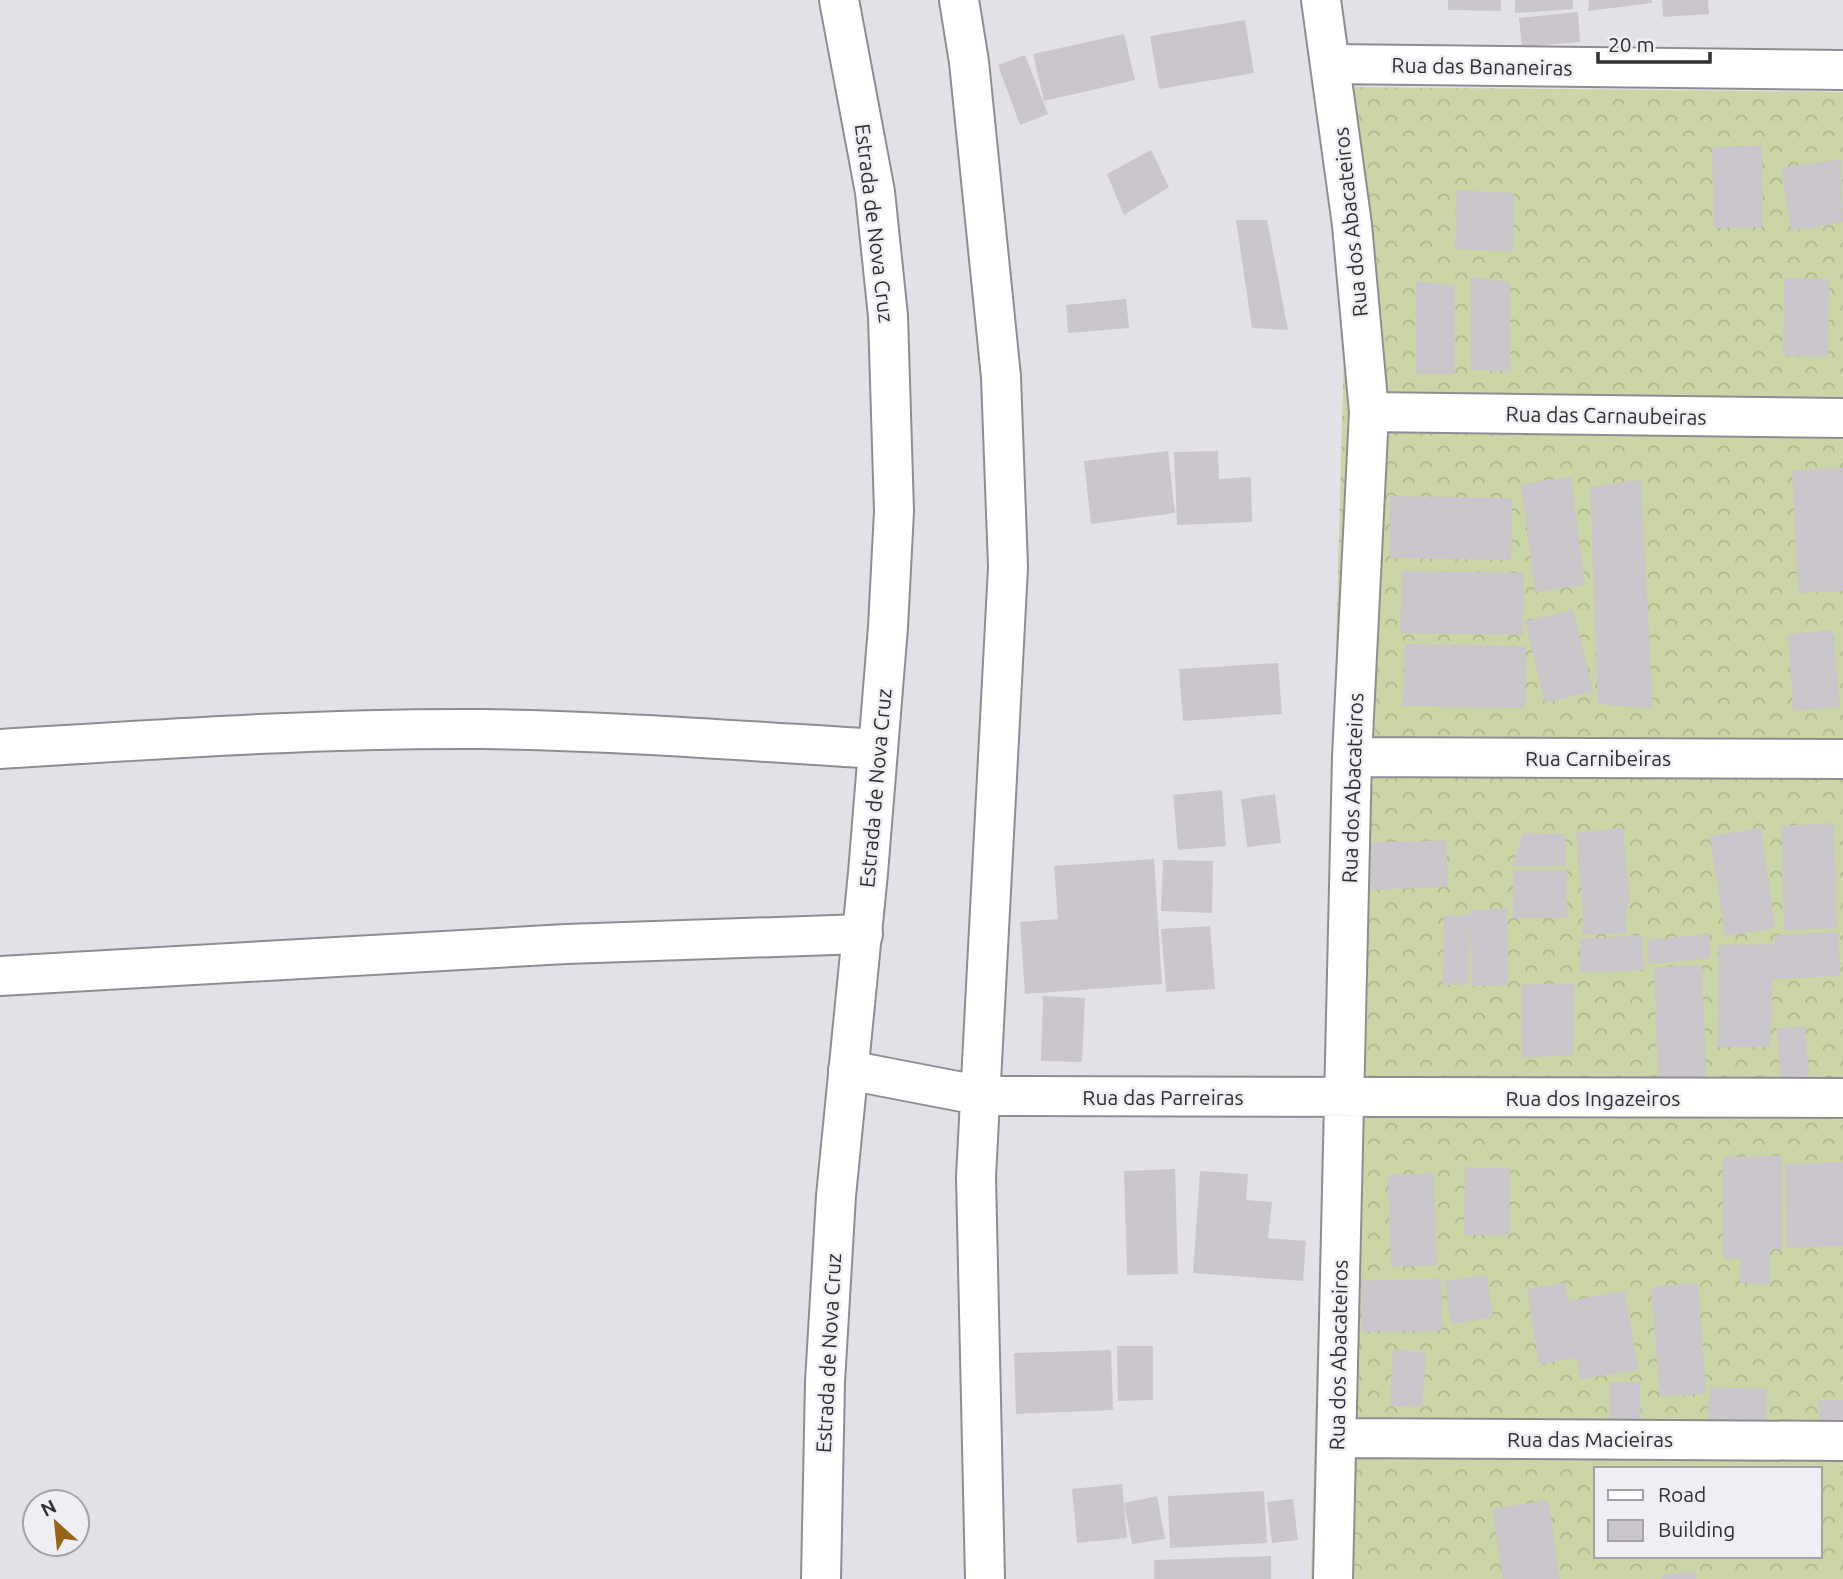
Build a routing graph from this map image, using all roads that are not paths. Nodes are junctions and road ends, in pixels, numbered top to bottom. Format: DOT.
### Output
graph roads {
  1 [pos="839,0"];
  2 [pos="959,0"];
  3 [pos="1321,0"];
  4 [pos="1331,64"];
  5 [pos="1843,70"];
  6 [pos="1369,412"];
  7 [pos="1843,418"];
  8 [pos="0,748"];
  9 [pos="878,750"];
  10 [pos="1352,757"];
  11 [pos="1843,759"];
  12 [pos="863,934"];
  13 [pos="0,976"];
  14 [pos="848,1070"];
  15 [pos="983,1096"];
  16 [pos="1344,1098"];
  17 [pos="1843,1098"];
  18 [pos="1336,1438"];
  19 [pos="1843,1441"];
  20 [pos="821,1579"];
  21 [pos="985,1579"];
  22 [pos="1333,1579"];
  1 -- 9 [label="street, Estrada de Nova Cruz"];
  2 -- 15 [label="street"];
  3 -- 4 [label="street, Rua dos Abacateiros"];
  4 -- 5 [label="street, Rua das Bananeiras"];
  4 -- 6 [label="street, Rua dos Abacateiros"];
  6 -- 7 [label="street, Rua das Carnaubeiras"];
  6 -- 10 [label="street, Rua dos Abacateiros"];
  8 -- 9 [label="street"];
  9 -- 12 [label="street, Estrada de Nova Cruz"];
  10 -- 11 [label="street, Rua Carnibeiras"];
  10 -- 16 [label="street, Rua dos Abacateiros"];
  12 -- 13 [label="street"];
  12 -- 14 [label="street, Estrada de Nova Cruz"];
  14 -- 15 [label="street, Rua das Parreiras"];
  14 -- 20 [label="street, Estrada de Nova Cruz"];
  15 -- 16 [label="street, Rua das Parreiras"];
  15 -- 21 [label="street"];
  16 -- 17 [label="street, Rua dos Ingazeiros"];
  16 -- 18 [label="street, Rua dos Abacateiros"];
  18 -- 19 [label="street, Rua das Macieiras"];
  18 -- 22 [label="street, Rua dos Abacateiros"];
}
